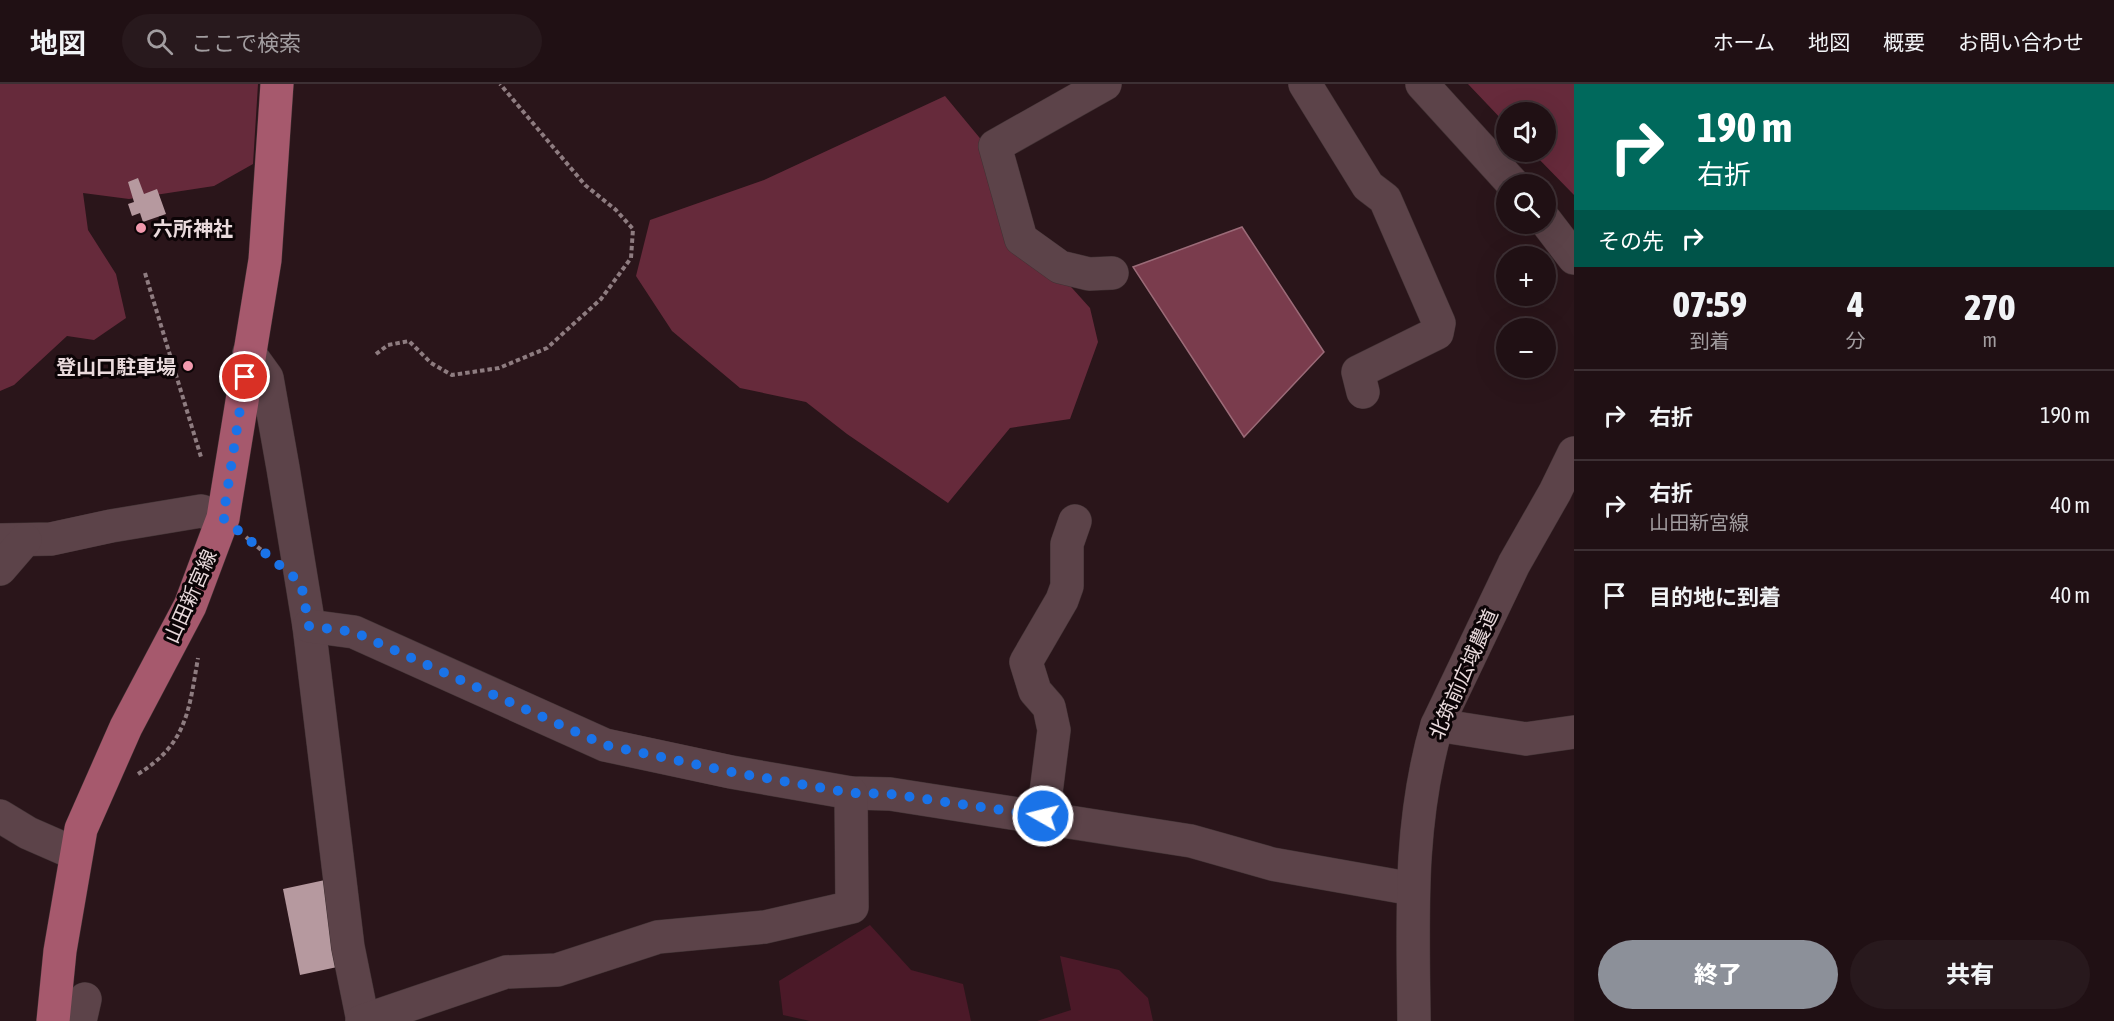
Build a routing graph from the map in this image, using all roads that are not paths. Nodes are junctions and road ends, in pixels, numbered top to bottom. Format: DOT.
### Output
graph roads {
  1 [pos="277,84"];
  2 [pos="1105,84"];
  3 [pos="1305,84"];
  4 [pos="1422,84"];
  5 [pos="1504,174"];
  6 [pos="1556,234"];
  7 [pos="1574,258"];
  8 [pos="1112,273"];
  9 [pos="249,353"];
  10 [pos="1363,392"];
  11 [pos="1574,453"];
  12 [pos="223,518"];
  13 [pos="1075,521"];
  14 [pos="13,540"];
  15 [pos="0,569"];
  16 [pos="309,626"];
  17 [pos="1437,725"];
  18 [pos="1574,732"];
  19 [pos="851,793"];
  20 [pos="0,816"];
  21 [pos="1043,816"];
  22 [pos="76,854"];
  23 [pos="1413,889"];
  24 [pos="52,1021"];
  25 [pos="363,1021"];
  26 [pos="1414,1021"];
  1 -- 9 [label="main road, 山田新宮線"];
  2 -- 8 [label="street"];
  3 -- 10 [label="street"];
  4 -- 5 [label="street"];
  6 -- 7 [label="street"];
  9 -- 12 [label="main road, 山田新宮線"];
  9 -- 16 [label="street"];
  11 -- 17 [label="street, 北筑前広域農道"];
  12 -- 14 [label="street"];
  12 -- 22 [label="main road, 山田新宮線"];
  13 -- 21 [label="street"];
  14 -- 15 [label="street"];
  16 -- 19 [label="street"];
  16 -- 25 [label="street"];
  17 -- 18 [label="street"];
  17 -- 23 [label="street, 北筑前広域農道"];
  19 -- 21 [label="street"];
  19 -- 25 [label="street"];
  20 -- 22 [label="street"];
  21 -- 23 [label="street"];
  22 -- 24 [label="main road, 山田新宮線"];
  23 -- 26 [label="street, 北筑前広域農道"];
}
